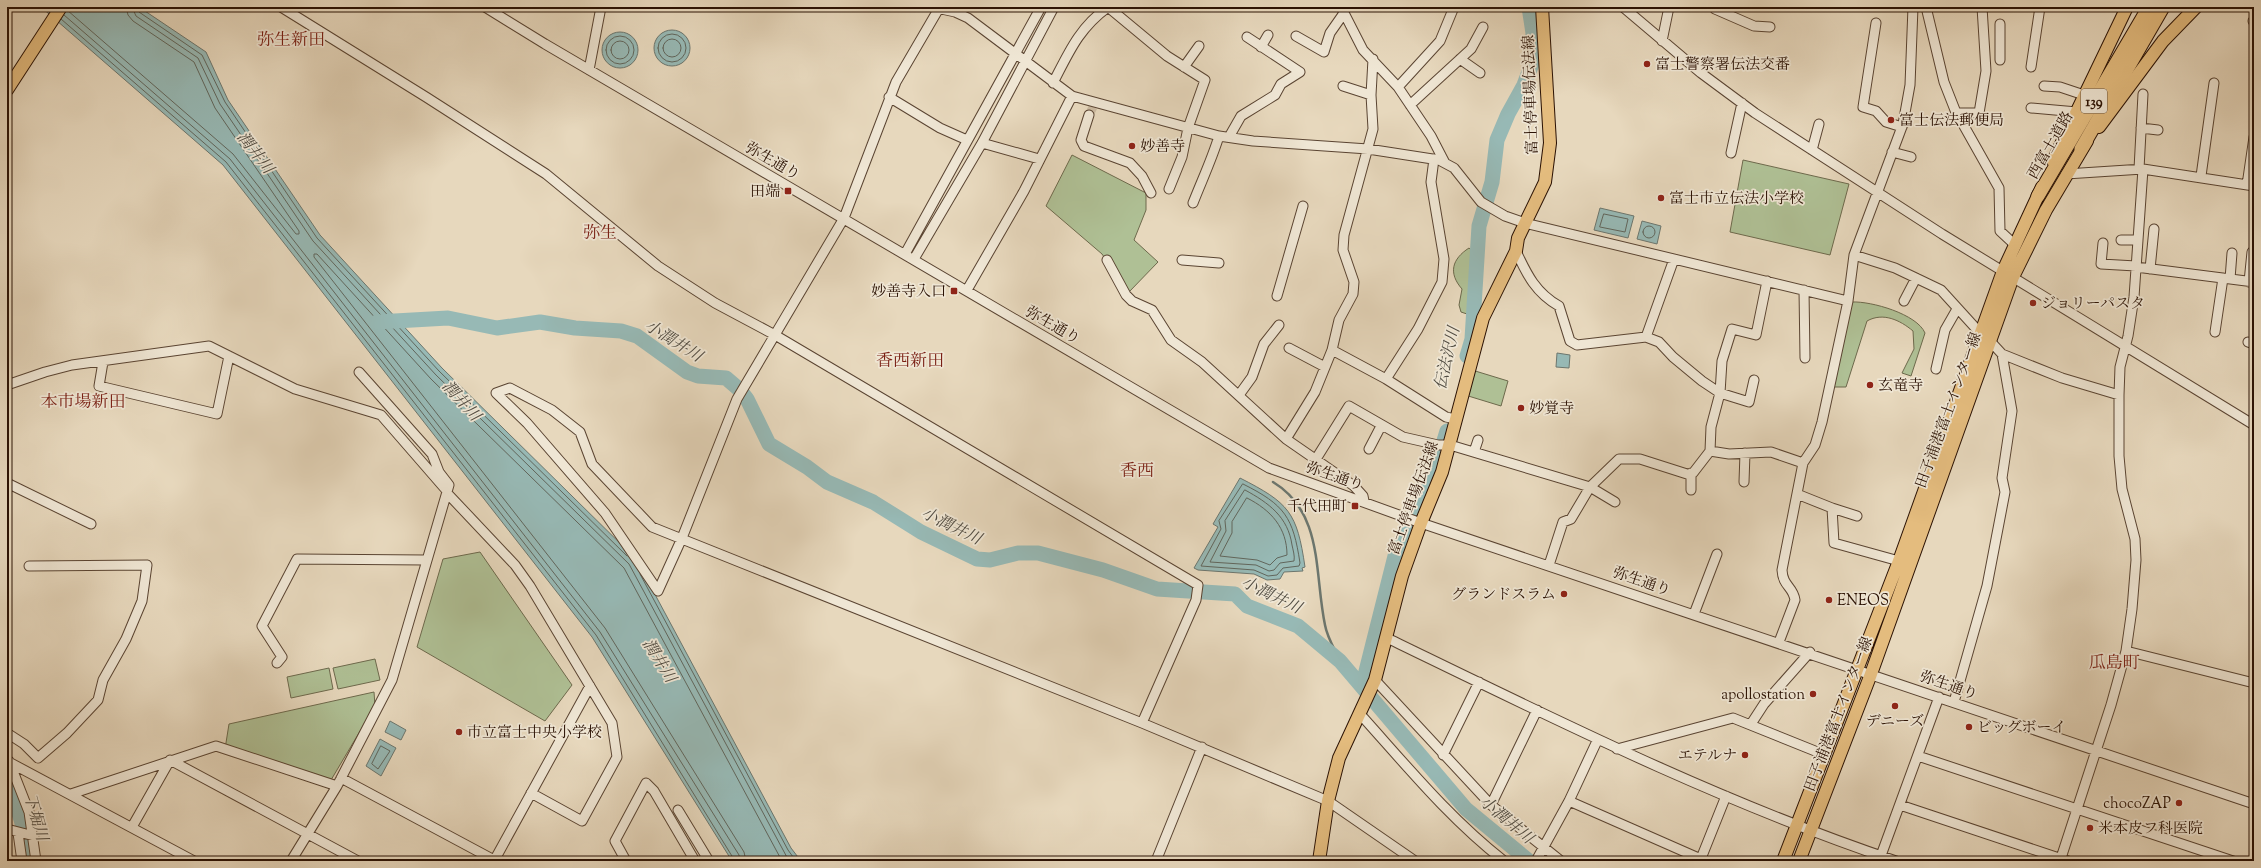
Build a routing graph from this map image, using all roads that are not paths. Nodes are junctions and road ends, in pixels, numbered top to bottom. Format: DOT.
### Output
graph roads {
  1 [pos="61,7"];
  2 [pos="281,7"];
  3 [pos="485,7"];
  4 [pos="601,7"];
  5 [pos="1041,7"];
  6 [pos="1054,7"];
  7 [pos="1108,7"];
  8 [pos="1454,7"];
  9 [pos="1542,7"];
  10 [pos="1623,7"];
  11 [pos="1669,7"];
  12 [pos="1715,7"];
  13 [pos="1913,7"];
  14 [pos="1926,7"];
  15 [pos="1982,7"];
  16 [pos="2040,7"];
  17 [pos="2127,7"];
  18 [pos="2149,7"];
  19 [pos="2163,7"];
  20 [pos="2196,7"];
  21 [pos="935,8"];
  22 [pos="1343,10"];
  23 [pos="1876,24"];
  24 [pos="2000,24"];
  25 [pos="1483,27"];
  26 [pos="1770,27"];
  27 [pos="1268,35"];
  28 [pos="1296,36"];
  29 [pos="1247,37"];
  30 [pos="1662,41"];
  31 [pos="1199,46"];
  32 [pos="1261,46"];
  33 [pos="1015,54"];
  34 [pos="1373,59"];
  35 [pos="1460,59"];
  36 [pos="2000,60"];
  37 [pos="1025,62"];
  38 [pos="1184,67"];
  39 [pos="2031,68"];
  40 [pos="589,70"];
  41 [pos="1480,73"];
  42 [pos="1053,83"];
  43 [pos="2214,83"];
  44 [pos="1343,86"];
  45 [pos="2044,86"];
  46 [pos="1398,87"];
  47 [pos="7,90"];
  48 [pos="2143,94"];
  49 [pos="1372,95"];
  50 [pos="2084,95"];
  51 [pos="1072,96"];
  52 [pos="889,97"];
  53 [pos="1742,103"];
  54 [pos="1410,105"];
  55 [pos="1092,108"];
  56 [pos="2032,108"];
  57 [pos="2076,112"];
  58 [pos="1957,113"];
  59 [pos="1819,124"];
  60 [pos="1902,127"];
  61 [pos="1188,128"];
  62 [pos="2141,128"];
  63 [pos="2158,130"];
  64 [pos="1219,136"];
  65 [pos="2254,137"];
  66 [pos="1229,138"];
  67 [pos="966,140"];
  68 [pos="982,143"];
  69 [pos="2081,148"];
  70 [pos="1368,149"];
  71 [pos="1812,150"];
  72 [pos="1892,152"];
  73 [pos="1731,154"];
  74 [pos="1911,157"];
  75 [pos="1040,159"];
  76 [pos="1434,159"];
  77 [pos="1445,163"];
  78 [pos="2141,169"];
  79 [pos="2066,174"];
  80 [pos="2201,176"];
  81 [pos="2251,185"];
  82 [pos="1169,189"];
  83 [pos="1876,192"];
  84 [pos="1151,193"];
  85 [pos="2038,196"];
  86 [pos="1193,203"];
  87 [pos="1303,206"];
  88 [pos="844,218"];
  89 [pos="1526,223"];
  90 [pos="2154,229"];
  91 [pos="2121,240"];
  92 [pos="2138,240"];
  93 [pos="2103,243"];
  94 [pos="2014,244"];
  95 [pos="1516,251"];
  96 [pos="2252,252"];
  97 [pos="2232,253"];
  98 [pos="905,254"];
  99 [pos="1854,255"];
  100 [pos="1674,259"];
  101 [pos="914,260"];
  102 [pos="1107,260"];
  103 [pos="1182,260"];
  104 [pos="1220,264"];
  105 [pos="2136,267"];
  106 [pos="2150,269"];
  107 [pos="2008,274"];
  108 [pos="1916,278"];
  109 [pos="2226,279"];
  110 [pos="1767,281"];
  111 [pos="2252,282"];
  112 [pos="966,290"];
  113 [pos="1804,290"];
  114 [pos="1277,296"];
  115 [pos="1848,301"];
  116 [pos="1904,301"];
  117 [pos="1957,309"];
  118 [pos="1279,325"];
  119 [pos="2215,332"];
  120 [pos="775,335"];
  121 [pos="1646,337"];
  122 [pos="1986,338"];
  123 [pos="2124,347"];
  124 [pos="1290,348"];
  125 [pos="1332,350"];
  126 [pos="2002,354"];
  127 [pos="229,356"];
  128 [pos="1805,358"];
  129 [pos="103,362"];
  130 [pos="1325,367"];
  131 [pos="1936,369"];
  132 [pos="360,372"];
  133 [pos="1386,379"];
  134 [pos="1754,380"];
  135 [pos="7,385"];
  136 [pos="1720,393"];
  137 [pos="1239,395"];
  138 [pos="2119,395"];
  139 [pos="1451,418"];
  140 [pos="1381,426"];
  141 [pos="2254,426"];
  142 [pos="1286,440"];
  143 [pos="1478,440"];
  144 [pos="1445,445"];
  145 [pos="1369,450"];
  146 [pos="1710,451"];
  147 [pos="1474,452"];
  148 [pos="1745,453"];
  149 [pos="1316,459"];
  150 [pos="1803,463"];
  151 [pos="1691,473"];
  152 [pos="1744,482"];
  153 [pos="7,483"];
  154 [pos="1590,486"];
  155 [pos="1691,490"];
  156 [pos="447,492"];
  157 [pos="1797,494"];
  158 [pos="1364,501"];
  159 [pos="1615,502"];
  160 [pos="1832,508"];
  161 [pos="1857,516"];
  162 [pos="1421,522"];
  163 [pos="91,524"];
  164 [pos="682,538"];
  165 [pos="1717,554"];
  166 [pos="426,560"];
  167 [pos="1899,561"];
  168 [pos="1549,565"];
  169 [pos="30,566"];
  170 [pos="1694,614"];
  171 [pos="1387,638"];
  172 [pos="1779,642"];
  173 [pos="2126,651"];
  174 [pos="1810,652"];
  175 [pos="277,663"];
  176 [pos="1858,669"];
  177 [pos="1871,674"];
  178 [pos="1479,682"];
  179 [pos="1374,683"];
  180 [pos="2254,683"];
  181 [pos="590,686"];
  182 [pos="1939,697"];
  183 [pos="1954,702"];
  184 [pos="1538,710"];
  185 [pos="1360,714"];
  186 [pos="1142,723"];
  187 [pos="1751,724"];
  188 [pos="7,733"];
  189 [pos="1597,740"];
  190 [pos="1202,748"];
  191 [pos="1617,749"];
  192 [pos="2096,750"];
  193 [pos="1443,755"];
  194 [pos="1824,755"];
  195 [pos="1918,756"];
  196 [pos="8,760"];
  197 [pos="170,760"];
  198 [pos="339,782"];
  199 [pos="531,793"];
  200 [pos="71,794"];
  201 [pos="1726,796"];
  202 [pos="1328,800"];
  203 [pos="1570,801"];
  204 [pos="1491,804"];
  205 [pos="2254,804"];
  206 [pos="1900,805"];
  207 [pos="2077,809"];
  208 [pos="678,810"];
  209 [pos="1796,826"];
  210 [pos="132,827"];
  211 [pos="7,829"];
  212 [pos="1810,831"];
  213 [pos="18,833"];
  214 [pos="307,833"];
  215 [pos="33,836"];
  216 [pos="1540,855"];
  217 [pos="1880,858"];
  218 [pos="1700,860"];
  219 [pos="2063,860"];
  220 [pos="22,861"];
  221 [pos="36,861"];
  222 [pos="194,861"];
  223 [pos="291,861"];
  224 [pos="358,861"];
  225 [pos="495,861"];
  226 [pos="626,861"];
  227 [pos="695,861"];
  228 [pos="709,861"];
  229 [pos="1156,861"];
  230 [pos="1319,861"];
  231 [pos="1415,861"];
  232 [pos="1504,861"];
  233 [pos="1561,861"];
  234 [pos="1783,861"];
  235 [pos="1799,861"];
  236 [pos="1896,861"];
  237 [pos="2234,861"];
  1 -- 47 [label="main road"];
  2 -- 120 [label="street"];
  3 -- 40 [label="street, 弥生通り"];
  4 -- 40 [label="street"];
  5 -- 33 [label="street"];
  6 -- 37 [label="street"];
  7 -- 38 [label="street"];
  7 -- 42 [label="street"];
  8 -- 46 [label="street"];
  9 -- 89 [label="main road, 富士停車場伝法線"];
  10 -- 30 [label="street"];
  11 -- 30 [label="street"];
  12 -- 26 [label="street"];
  13 -- 60 [label="street"];
  14 -- 58 [label="street"];
  15 -- 58 [label="street"];
  16 -- 39 [label="street"];
  17 -- 50 [label="main road, 田子浦港富士インター線"];
  18 -- 85 [label="highway, 西富士道路 / 139"];
  19 -- 69 [label="highway, 西富士道路 / 139"];
  20 -- 69 [label="main road, 田子浦港富士インター線"];
  21 -- 33 [label="street"];
  21 -- 52 [label="street"];
  22 -- 28 [label="street"];
  22 -- 34 [label="street"];
  23 -- 60 [label="street"];
  24 -- 36 [label="street"];
  25 -- 35 [label="street"];
  27 -- 32 [label="street"];
  29 -- 32 [label="street"];
  30 -- 53 [label="street"];
  31 -- 38 [label="street"];
  32 -- 66 [label="street"];
  33 -- 37 [label="street"];
  33 -- 67 [label="street"];
  34 -- 46 [label="street"];
  34 -- 49 [label="street"];
  35 -- 41 [label="street"];
  35 -- 54 [label="street"];
  37 -- 42 [label="street"];
  37 -- 68 [label="street"];
  38 -- 61 [label="street"];
  40 -- 88 [label="street, 弥生通り"];
  42 -- 51 [label="street"];
  43 -- 80 [label="street"];
  44 -- 49 [label="street"];
  45 -- 50 [label="street"];
  46 -- 54 [label="street"];
  48 -- 62 [label="street"];
  49 -- 70 [label="street"];
  50 -- 57 [label="main road, 田子浦港富士インター線"];
  51 -- 55 [label="street"];
  51 -- 75 [label="street"];
  52 -- 67 [label="street"];
  52 -- 88 [label="street"];
  53 -- 71 [label="street"];
  53 -- 73 [label="street"];
  54 -- 77 [label="street"];
  55 -- 61 [label="street"];
  55 -- 84 [label="street"];
  56 -- 57 [label="street"];
  57 -- 85 [label="main road, 田子浦港富士インター線"];
  58 -- 94 [label="street"];
  59 -- 71 [label="street"];
  60 -- 72 [label="street"];
  61 -- 64 [label="street"];
  61 -- 82 [label="street"];
  62 -- 63 [label="street"];
  62 -- 78 [label="street"];
  64 -- 66 [label="street"];
  64 -- 86 [label="street"];
  65 -- 81 [label="street"];
  66 -- 70 [label="street"];
  67 -- 98 [label="street"];
  68 -- 75 [label="street"];
  68 -- 101 [label="street"];
  69 -- 79 [label="main road, 田子浦港富士インター線"];
  70 -- 76 [label="street"];
  70 -- 125 [label="street"];
  71 -- 83 [label="street"];
  72 -- 74 [label="street"];
  72 -- 83 [label="street"];
  75 -- 112 [label="street"];
  76 -- 77 [label="street"];
  76 -- 133 [label="street"];
  77 -- 89 [label="street"];
  78 -- 79 [label="street"];
  78 -- 80 [label="street"];
  78 -- 92 [label="street"];
  79 -- 107 [label="main road, 田子浦港富士インター線"];
  80 -- 81 [label="street"];
  83 -- 99 [label="street"];
  83 -- 107 [label="street"];
  85 -- 94 [label="main road, 田子浦港富士インター線"];
  87 -- 114 [label="street"];
  88 -- 98 [label="street, 弥生通り"];
  88 -- 120 [label="street"];
  89 -- 95 [label="main road, 富士停車場伝法線"];
  89 -- 100 [label="street"];
  90 -- 106 [label="street"];
  91 -- 92 [label="street"];
  92 -- 105 [label="street"];
  93 -- 105 [label="street"];
  94 -- 107 [label="main road, 田子浦港富士インター線"];
  95 -- 121 [label="street"];
  95 -- 139 [label="main road, 富士停車場伝法線"];
  96 -- 111 [label="street"];
  97 -- 109 [label="street"];
  98 -- 101 [label="street, 弥生通り"];
  99 -- 108 [label="street"];
  99 -- 115 [label="street"];
  100 -- 110 [label="street"];
  100 -- 121 [label="street"];
  101 -- 112 [label="street, 弥生通り"];
  102 -- 137 [label="street"];
  103 -- 104 [label="street"];
  105 -- 106 [label="street"];
  105 -- 123 [label="street"];
  106 -- 109 [label="street"];
  107 -- 122 [label="main road, 田子浦港富士インター線"];
  107 -- 123 [label="street"];
  108 -- 116 [label="street"];
  108 -- 117 [label="street"];
  109 -- 111 [label="street"];
  109 -- 119 [label="street"];
  110 -- 113 [label="street"];
  110 -- 136 [label="street"];
  112 -- 158 [label="street, 弥生通り"];
  113 -- 115 [label="street"];
  113 -- 128 [label="street"];
  115 -- 150 [label="street"];
  117 -- 122 [label="street"];
  117 -- 131 [label="street"];
  118 -- 137 [label="street"];
  120 -- 164 [label="street"];
  120 -- 186 [label="street"];
  121 -- 136 [label="street"];
  122 -- 126 [label="street"];
  122 -- 167 [label="main road, 田子浦港富士インター線"];
  122 -- 177 [label="main road, 田子浦港富士インター線"];
  123 -- 138 [label="street"];
  123 -- 141 [label="street"];
  124 -- 130 [label="street"];
  125 -- 130 [label="street"];
  125 -- 133 [label="street"];
  126 -- 138 [label="street"];
  126 -- 183 [label="street"];
  127 -- 129 [label="street"];
  127 -- 129 [label="street"];
  127 -- 156 [label="street"];
  129 -- 135 [label="street"];
  130 -- 142 [label="street"];
  132 -- 156 [label="street"];
  133 -- 139 [label="street"];
  134 -- 136 [label="street"];
  136 -- 146 [label="street"];
  137 -- 142 [label="street"];
  138 -- 173 [label="street"];
  139 -- 144 [label="main road, 富士停車場伝法線"];
  140 -- 144 [label="street"];
  140 -- 145 [label="street"];
  140 -- 149 [label="street"];
  142 -- 149 [label="street"];
  143 -- 147 [label="street"];
  144 -- 147 [label="street"];
  144 -- 162 [label="main road, 富士停車場伝法線"];
  146 -- 148 [label="street"];
  146 -- 151 [label="street"];
  147 -- 154 [label="street"];
  148 -- 150 [label="street"];
  148 -- 152 [label="street"];
  149 -- 158 [label="street"];
  150 -- 157 [label="street"];
  151 -- 154 [label="street"];
  151 -- 155 [label="street"];
  153 -- 163 [label="street"];
  154 -- 159 [label="street"];
  154 -- 168 [label="street"];
  156 -- 166 [label="street"];
  156 -- 181 [label="street"];
  157 -- 160 [label="street"];
  157 -- 172 [label="street"];
  158 -- 162 [label="street, 弥生通り"];
  160 -- 161 [label="street"];
  160 -- 167 [label="street"];
  162 -- 168 [label="street, 弥生通り"];
  162 -- 171 [label="main road, 富士停車場伝法線"];
  164 -- 164 [label="street"];
  164 -- 186 [label="street"];
  165 -- 170 [label="street"];
  166 -- 175 [label="street"];
  166 -- 198 [label="street"];
  167 -- 176 [label="main road, 田子浦港富士インター線"];
  168 -- 170 [label="street, 弥生通り"];
  169 -- 188 [label="street"];
  170 -- 172 [label="street, 弥生通り"];
  171 -- 178 [label="street"];
  171 -- 179 [label="main road, 富士停車場伝法線"];
  172 -- 174 [label="street, 弥生通り"];
  173 -- 180 [label="street"];
  173 -- 192 [label="street"];
  174 -- 176 [label="street, 弥生通り"];
  174 -- 187 [label="street"];
  176 -- 177 [label="street, 弥生通り"];
  176 -- 194 [label="main road, 田子浦港富士インター線"];
  177 -- 182 [label="street, 弥生通り"];
  177 -- 212 [label="main road, 田子浦港富士インター線"];
  178 -- 184 [label="street"];
  178 -- 193 [label="street"];
  179 -- 185 [label="main road, 富士停車場伝法線"];
  179 -- 193 [label="street"];
  181 -- 199 [label="street"];
  181 -- 199 [label="street"];
  182 -- 183 [label="street, 弥生通り"];
  182 -- 195 [label="street"];
  183 -- 192 [label="street, 弥生通り"];
  184 -- 189 [label="street"];
  184 -- 204 [label="street"];
  185 -- 202 [label="main road, 富士停車場伝法線"];
  185 -- 232 [label="street"];
  186 -- 190 [label="street"];
  187 -- 191 [label="street"];
  187 -- 194 [label="street"];
  189 -- 191 [label="street"];
  189 -- 203 [label="street"];
  190 -- 202 [label="street"];
  190 -- 229 [label="street"];
  191 -- 201 [label="street"];
  192 -- 205 [label="street, 弥生通り"];
  192 -- 207 [label="street"];
  193 -- 204 [label="street"];
  194 -- 209 [label="main road, 田子浦港富士インター線"];
  195 -- 206 [label="street"];
  195 -- 207 [label="street"];
  196 -- 200 [label="street"];
  196 -- 215 [label="street"];
  197 -- 198 [label="street"];
  197 -- 200 [label="street"];
  197 -- 210 [label="street"];
  197 -- 214 [label="street"];
  198 -- 214 [label="street"];
  198 -- 225 [label="street"];
  199 -- 225 [label="street"];
  200 -- 210 [label="street"];
  201 -- 209 [label="street"];
  201 -- 218 [label="street"];
  202 -- 230 [label="main road, 富士停車場伝法線"];
  202 -- 231 [label="street"];
  203 -- 216 [label="street"];
  203 -- 218 [label="street"];
  204 -- 216 [label="street"];
  206 -- 217 [label="street"];
  206 -- 219 [label="street"];
  207 -- 219 [label="street"];
  207 -- 237 [label="street"];
  208 -- 228 [label="street"];
  209 -- 212 [label="street"];
  209 -- 234 [label="main road, 田子浦港富士インター線"];
  210 -- 222 [label="street"];
  211 -- 213 [label="street"];
  212 -- 217 [label="street"];
  212 -- 235 [label="main road, 田子浦港富士インター線"];
  213 -- 215 [label="street"];
  213 -- 220 [label="street"];
  214 -- 223 [label="street"];
  214 -- 224 [label="street"];
  215 -- 221 [label="street"];
  216 -- 233 [label="street"];
  217 -- 236 [label="street"];
  226 -- 227 [label="street"];
}
